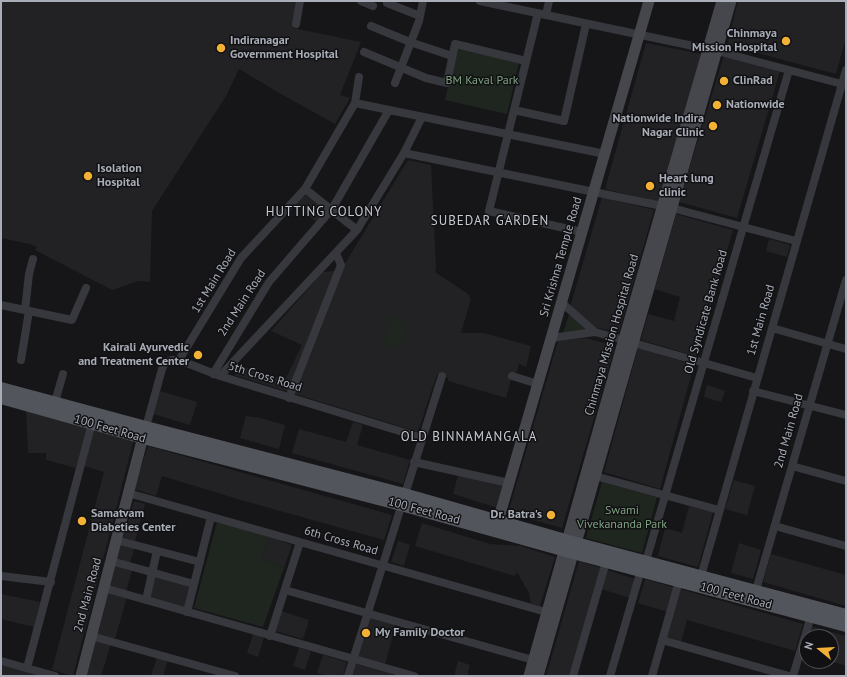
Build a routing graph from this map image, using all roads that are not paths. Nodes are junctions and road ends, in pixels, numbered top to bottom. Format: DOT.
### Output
graph roads {
  1 [pos="300,1"];
  2 [pos="362,1"];
  3 [pos="424,1"];
  4 [pos="480,1"];
  5 [pos="549,1"];
  6 [pos="649,1"];
  7 [pos="722,1"];
  8 [pos="731,1"];
  9 [pos="387,3"];
  10 [pos="373,6"];
  11 [pos="542,14"];
  12 [pos="420,16"];
  13 [pos="296,24"];
  14 [pos="586,24"];
  15 [pos="371,26"];
  16 [pos="639,34"];
  17 [pos="410,42"];
  18 [pos="712,50"];
  19 [pos="364,52"];
  20 [pos="452,56"];
  21 [pos="526,61"];
  22 [pos="400,68"];
  23 [pos="789,70"];
  24 [pos="846,70"];
  25 [pos="359,77"];
  26 [pos="395,83"];
  27 [pos="842,84"];
  28 [pos="355,103"];
  29 [pos="389,110"];
  30 [pos="514,110"];
  31 [pos="422,117"];
  32 [pos="508,134"];
  33 [pos="404,153"];
  34 [pos="605,154"];
  35 [pos="499,172"];
  36 [pos="305,189"];
  37 [pos="594,192"];
  38 [pos="667,207"];
  39 [pos="332,209"];
  40 [pos="743,227"];
  41 [pos="357,230"];
  42 [pos="582,232"];
  43 [pos="796,242"];
  44 [pos="336,252"];
  45 [pos="33,259"];
  46 [pos="846,280"];
  47 [pos="86,288"];
  48 [pos="562,303"];
  49 [pos="1,305"];
  50 [pos="27,310"];
  51 [pos="772,328"];
  52 [pos="594,332"];
  53 [pos="551,338"];
  54 [pos="629,341"];
  55 [pos="828,344"];
  56 [pos="846,349"];
  57 [pos="21,360"];
  58 [pos="179,360"];
  59 [pos="704,362"];
  60 [pos="63,374"];
  61 [pos="217,375"];
  62 [pos="442,376"];
  63 [pos="512,376"];
  64 [pos="757,378"];
  65 [pos="538,384"];
  66 [pos="1,388"];
  67 [pos="753,391"];
  68 [pos="1,398"];
  69 [pos="289,398"];
  70 [pos="55,402"];
  71 [pos="810,406"];
  72 [pos="846,415"];
  73 [pos="92,424"];
  74 [pos="144,433"];
  75 [pos="422,438"];
  76 [pos="414,462"];
  77 [pos="792,466"];
  78 [pos="595,476"];
  79 [pos="846,481"];
  80 [pos="509,483"];
  81 [pos="128,493"];
  82 [pos="665,496"];
  83 [pos="403,500"];
  84 [pos="719,510"];
  85 [pos="211,517"];
  86 [pos="498,521"];
  87 [pos="775,526"];
  88 [pos="116,540"];
  89 [pos="300,542"];
  90 [pos="846,546"];
  91 [pos="570,547"];
  92 [pos="157,551"];
  93 [pos="110,561"];
  94 [pos="200,562"];
  95 [pos="606,562"];
  96 [pos="382,566"];
  97 [pos="644,566"];
  98 [pos="152,573"];
  99 [pos="1,576"];
  100 [pos="701,576"];
  101 [pos="679,581"];
  102 [pos="51,582"];
  103 [pos="194,584"];
  104 [pos="104,588"];
  105 [pos="285,590"];
  106 [pos="756,590"];
  107 [pos="146,600"];
  108 [pos="187,612"];
  109 [pos="546,612"];
  110 [pos="367,613"];
  111 [pos="846,615"];
  112 [pos="811,616"];
  113 [pos="846,626"];
  114 [pos="91,636"];
  115 [pos="270,636"];
  116 [pos="662,640"];
  117 [pos="353,659"];
  118 [pos="533,660"];
  119 [pos="1,661"];
  120 [pos="27,668"];
  121 [pos="56,676"];
  122 [pos="80,676"];
  123 [pos="235,676"];
  124 [pos="348,676"];
  125 [pos="414,676"];
  126 [pos="529,676"];
  127 [pos="538,676"];
  128 [pos="573,676"];
  129 [pos="610,676"];
  130 [pos="652,676"];
  131 [pos="789,676"];
  132 [pos="793,676"];
  1 -- 13 [label="street"];
  2 -- 10 [label="street"];
  3 -- 12 [label="street"];
  4 -- 11 [label="street"];
  5 -- 11 [label="street"];
  6 -- 16 [label="main road, Sri Krishna Temple Road"];
  7 -- 18 [label="main road, Chinmaya Mission Hospital Road"];
  8 -- 18 [label="main road, Chinmaya Mission Hospital Road"];
  9 -- 12 [label="street"];
  11 -- 14 [label="street"];
  11 -- 21 [label="street"];
  12 -- 17 [label="street"];
  14 -- 16 [label="street"];
  14 -- 30 [label="street"];
  15 -- 17 [label="street"];
  16 -- 18 [label="street"];
  16 -- 34 [label="main road, Sri Krishna Temple Road"];
  17 -- 20 [label="street"];
  17 -- 22 [label="street"];
  18 -- 23 [label="street"];
  18 -- 38 [label="main road, Chinmaya Mission Hospital Road"];
  19 -- 22 [label="street"];
  20 -- 21 [label="street"];
  20 -- 22 [label="street"];
  21 -- 30 [label="street"];
  22 -- 26 [label="street"];
  23 -- 27 [label="street"];
  23 -- 40 [label="street, Old Syndicate Bank Road"];
  24 -- 27 [label="street, 1st Main Road"];
  25 -- 28 [label="street, 1st Main Road"];
  27 -- 43 [label="street, 1st Main Road"];
  28 -- 29 [label="street"];
  28 -- 36 [label="street, 1st Main Road"];
  29 -- 31 [label="street"];
  29 -- 39 [label="street, 2nd Main Road"];
  30 -- 32 [label="street"];
  31 -- 32 [label="street"];
  31 -- 33 [label="street"];
  32 -- 34 [label="street"];
  32 -- 35 [label="street"];
  33 -- 35 [label="street"];
  33 -- 41 [label="street"];
  34 -- 37 [label="main road, Sri Krishna Temple Road"];
  35 -- 37 [label="street"];
  35 -- 42 [label="street"];
  36 -- 39 [label="street"];
  36 -- 58 [label="street, 1st Main Road"];
  37 -- 38 [label="street"];
  37 -- 42 [label="main road, Sri Krishna Temple Road"];
  38 -- 40 [label="street"];
  38 -- 54 [label="main road, Chinmaya Mission Hospital Road"];
  39 -- 41 [label="street"];
  39 -- 61 [label="street, 2nd Main Road"];
  40 -- 43 [label="street"];
  40 -- 59 [label="street, Old Syndicate Bank Road"];
  41 -- 44 [label="street"];
  42 -- 48 [label="main road, Sri Krishna Temple Road"];
  43 -- 51 [label="street, 1st Main Road"];
  44 -- 61 [label="street"];
  44 -- 69 [label="street"];
  45 -- 50 [label="street"];
  46 -- 55 [label="street, 2nd Main Road"];
  47 -- 50 [label="street"];
  48 -- 52 [label="street"];
  48 -- 53 [label="main road, Sri Krishna Temple Road"];
  49 -- 50 [label="street"];
  50 -- 57 [label="street"];
  51 -- 55 [label="street"];
  51 -- 64 [label="street, 1st Main Road"];
  52 -- 53 [label="street"];
  52 -- 54 [label="street"];
  53 -- 65 [label="main road, Sri Krishna Temple Road"];
  54 -- 59 [label="street"];
  54 -- 78 [label="main road, Chinmaya Mission Hospital Road"];
  54 -- 91 [label="main road, Chinmaya Mission Hospital Road"];
  55 -- 56 [label="street"];
  55 -- 71 [label="street, 2nd Main Road"];
  58 -- 61 [label="street, 5th Cross Road"];
  58 -- 74 [label="street"];
  59 -- 64 [label="street"];
  59 -- 82 [label="street, Old Syndicate Bank Road"];
  60 -- 70 [label="street"];
  61 -- 69 [label="street, 5th Cross Road"];
  62 -- 75 [label="street"];
  63 -- 65 [label="street"];
  64 -- 67 [label="street, 1st Main Road"];
  65 -- 80 [label="main road, Sri Krishna Temple Road"];
  66 -- 70 [label="main road, 100 Feet Road"];
  67 -- 71 [label="street"];
  67 -- 84 [label="street, 1st Main Road"];
  68 -- 73 [label="main road, 100 Feet Road"];
  69 -- 75 [label="street, 5th Cross Road"];
  70 -- 74 [label="main road, 100 Feet Road"];
  71 -- 72 [label="street"];
  71 -- 77 [label="street, 2nd Main Road"];
  73 -- 74 [label="main road, 100 Feet Road"];
  73 -- 102 [label="street"];
  74 -- 81 [label="main road, 2nd Main Road"];
  74 -- 83 [label="main road, 100 Feet Road"];
  75 -- 76 [label="street"];
  76 -- 80 [label="street"];
  76 -- 83 [label="street"];
  77 -- 79 [label="street"];
  77 -- 87 [label="street, 2nd Main Road"];
  78 -- 82 [label="street"];
  78 -- 91 [label="main road, Chinmaya Mission Hospital Road"];
  80 -- 86 [label="main road, Sri Krishna Temple Road"];
  81 -- 85 [label="street, 6th Cross Road"];
  81 -- 88 [label="main road, 2nd Main Road"];
  82 -- 84 [label="street"];
  82 -- 97 [label="street, Old Syndicate Bank Road"];
  83 -- 86 [label="main road, 100 Feet Road"];
  83 -- 91 [label="main road, 100 Feet Road"];
  83 -- 96 [label="street"];
  84 -- 100 [label="street, 1st Main Road"];
  85 -- 89 [label="street, 6th Cross Road"];
  85 -- 94 [label="street"];
  86 -- 91 [label="main road, 100 Feet Road"];
  87 -- 90 [label="street"];
  87 -- 106 [label="street, 2nd Main Road"];
  88 -- 92 [label="street"];
  88 -- 93 [label="main road, 2nd Main Road"];
  89 -- 96 [label="street, 6th Cross Road"];
  89 -- 105 [label="street"];
  91 -- 95 [label="main road, 100 Feet Road"];
  91 -- 97 [label="main road, 100 Feet Road"];
  91 -- 109 [label="main road, Chinmaya Mission Hospital Road"];
  91 -- 127 [label="main road, Chinmaya Mission Hospital Road"];
  92 -- 94 [label="street"];
  92 -- 98 [label="street"];
  93 -- 98 [label="street"];
  93 -- 104 [label="main road, 2nd Main Road"];
  94 -- 103 [label="street"];
  95 -- 97 [label="main road, 100 Feet Road"];
  95 -- 128 [label="street"];
  96 -- 109 [label="street, 6th Cross Road"];
  96 -- 110 [label="street"];
  97 -- 100 [label="main road, 100 Feet Road"];
  97 -- 101 [label="main road, 100 Feet Road"];
  97 -- 129 [label="street, Old Syndicate Bank Road"];
  98 -- 103 [label="street"];
  98 -- 107 [label="street"];
  99 -- 102 [label="street"];
  100 -- 106 [label="main road, 100 Feet Road"];
  101 -- 112 [label="main road, 100 Feet Road"];
  101 -- 116 [label="street"];
  102 -- 120 [label="street"];
  103 -- 108 [label="street"];
  104 -- 107 [label="street"];
  104 -- 114 [label="main road, 2nd Main Road"];
  105 -- 110 [label="street"];
  105 -- 115 [label="street"];
  106 -- 111 [label="main road, 100 Feet Road"];
  107 -- 108 [label="street"];
  108 -- 115 [label="street"];
  109 -- 118 [label="main road, Chinmaya Mission Hospital Road"];
  110 -- 117 [label="street"];
  110 -- 118 [label="street"];
  112 -- 113 [label="main road, 100 Feet Road"];
  112 -- 132 [label="street"];
  114 -- 122 [label="main road, 2nd Main Road"];
  114 -- 123 [label="street"];
  115 -- 117 [label="street"];
  116 -- 130 [label="street"];
  116 -- 131 [label="street"];
  117 -- 124 [label="street"];
  117 -- 125 [label="street"];
  118 -- 126 [label="main road, Chinmaya Mission Hospital Road"];
  119 -- 120 [label="street"];
  120 -- 121 [label="street"];
}
